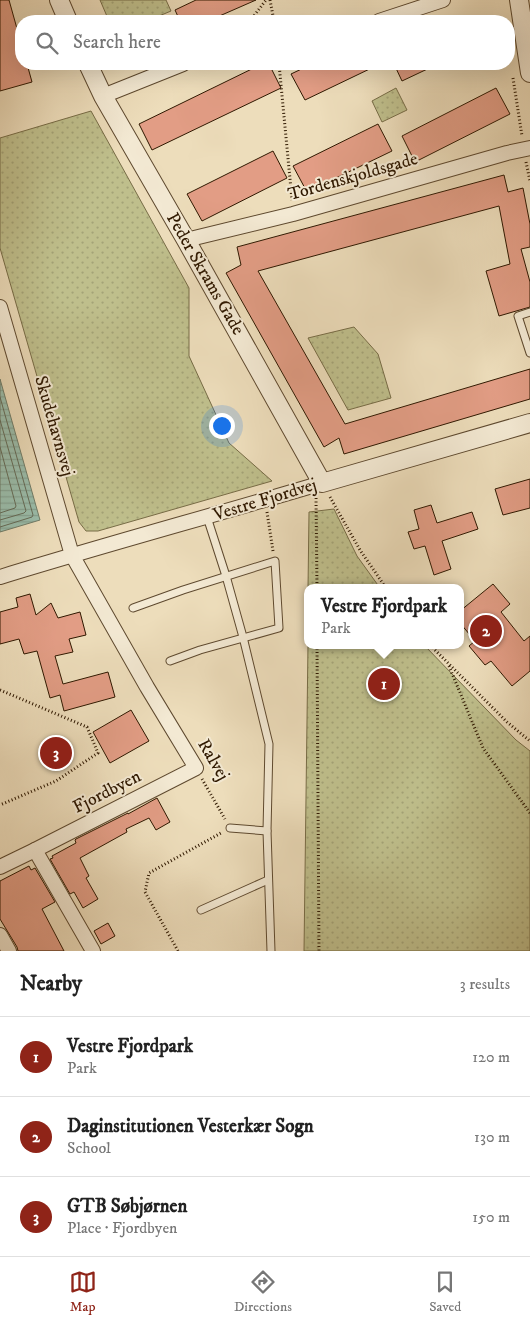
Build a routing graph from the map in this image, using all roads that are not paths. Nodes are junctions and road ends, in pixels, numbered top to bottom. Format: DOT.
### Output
graph roads {
  1 [pos="59,0"];
  2 [pos="443,0"];
  3 [pos="519,0"];
  4 [pos="65,15"];
  5 [pos="397,15"];
  6 [pos="91,70"];
  7 [pos="168,70"];
  8 [pos="530,74"];
  9 [pos="103,96"];
  10 [pos="527,148"];
  11 [pos="186,240"];
  12 [pos="0,307"];
  13 [pos="530,312"];
  14 [pos="530,353"];
  15 [pos="530,423"];
  16 [pos="319,484"];
  17 [pos="207,518"];
  18 [pos="72,555"];
  19 [pos="226,576"];
  20 [pos="0,577"];
  21 [pos="133,608"];
  22 [pos="244,637"];
  23 [pos="170,661"];
  24 [pos="196,768"];
  25 [pos="230,828"];
  26 [pos="266,831"];
  27 [pos="35,850"];
  28 [pos="0,867"];
  29 [pos="268,880"];
  30 [pos="202,910"];
  31 [pos="0,935"];
  32 [pos="9,951"];
  33 [pos="93,951"];
  34 [pos="271,951"];
  1 -- 4 [label="street"];
  2 -- 5 [label="street"];
  3 -- 8 [label="street"];
  6 -- 9 [label="street, Peder Skrams Gade"];
  7 -- 9 [label="street"];
  9 -- 11 [label="street, Peder Skrams Gade"];
  10 -- 11 [label="street, Tordenskjoldsgade"];
  11 -- 16 [label="street, Peder Skrams Gade"];
  12 -- 18 [label="street, Skudehavnsvej"];
  13 -- 14 [label="lane"];
  15 -- 16 [label="street, Vestre Fjordvej"];
  16 -- 17 [label="street, Vestre Fjordvej"];
  17 -- 18 [label="street, Vestre Fjordvej"];
  17 -- 19 [label="lane"];
  18 -- 20 [label="street, Vestre Fjordvej"];
  18 -- 24 [label="street, Ralvej"];
  19 -- 21 [label="lane"];
  19 -- 22 [label="lane"];
  19 -- 22 [label="lane"];
  22 -- 23 [label="lane"];
  22 -- 26 [label="lane"];
  24 -- 27 [label="street, Fjordbyen"];
  25 -- 26 [label="lane"];
  26 -- 29 [label="lane"];
  27 -- 28 [label="street, Fjordbyen"];
  27 -- 33 [label="street"];
  29 -- 30 [label="lane"];
  29 -- 34 [label="lane"];
  31 -- 32 [label="street"];
}
